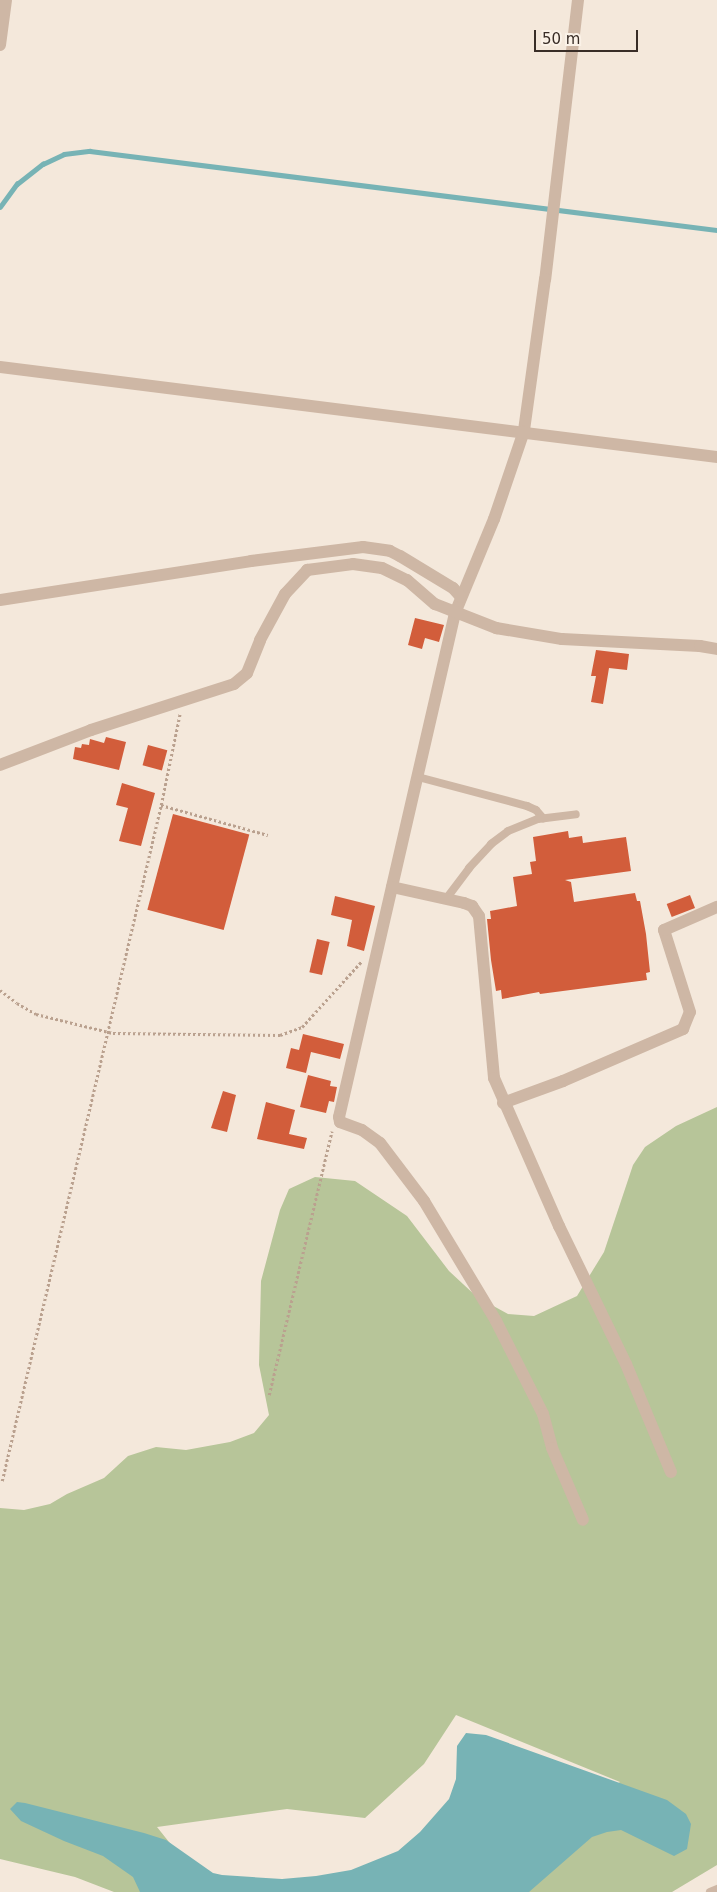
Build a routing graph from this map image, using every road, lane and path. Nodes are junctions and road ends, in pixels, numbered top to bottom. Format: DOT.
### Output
graph roads {
  1 [pos="6,0"];
  2 [pos="578,0"];
  3 [pos="0,45"];
  4 [pos="0,367"];
  5 [pos="524,431"];
  6 [pos="717,456"];
  7 [pos="461,596"];
  8 [pos="0,600"];
  9 [pos="455,613"];
  10 [pos="717,649"];
  11 [pos="182,702"];
  12 [pos="0,765"];
  13 [pos="418,777"];
  14 [pos="161,805"];
  15 [pos="576,814"];
  16 [pos="543,818"];
  17 [pos="268,835"];
  18 [pos="392,888"];
  19 [pos="446,899"];
  20 [pos="717,907"];
  21 [pos="377,951"];
  22 [pos="0,990"];
  23 [pos="107,1031"];
  24 [pos="503,1103"];
  25 [pos="339,1120"];
  26 [pos="269,1396"];
  27 [pos="672,1472"];
  28 [pos="2,1481"];
  29 [pos="583,1520"];
  30 [pos="717,1889"];
  31 [pos="710,1892"];
  1 -- 3 [label="street"];
  2 -- 5 [label="street"];
  4 -- 5 [label="street"];
  5 -- 6 [label="street"];
  5 -- 7 [label="street"];
  7 -- 8 [label="street"];
  7 -- 9 [label="street"];
  9 -- 10 [label="street"];
  9 -- 11 [label="street"];
  9 -- 13 [label="street"];
  11 -- 12 [label="street"];
  11 -- 14 [label="path"];
  13 -- 16 [label="lane"];
  13 -- 18 [label="street"];
  14 -- 17 [label="path"];
  14 -- 23 [label="path"];
  15 -- 16 [label="lane"];
  16 -- 19 [label="lane"];
  18 -- 19 [label="street"];
  18 -- 21 [label="street"];
  19 -- 24 [label="street"];
  20 -- 24 [label="street"];
  21 -- 23 [label="path"];
  21 -- 25 [label="street"];
  22 -- 23 [label="path"];
  23 -- 28 [label="path"];
  24 -- 27 [label="street"];
  25 -- 26 [label="path"];
  25 -- 29 [label="street"];
  30 -- 31 [label="lane"];
}
